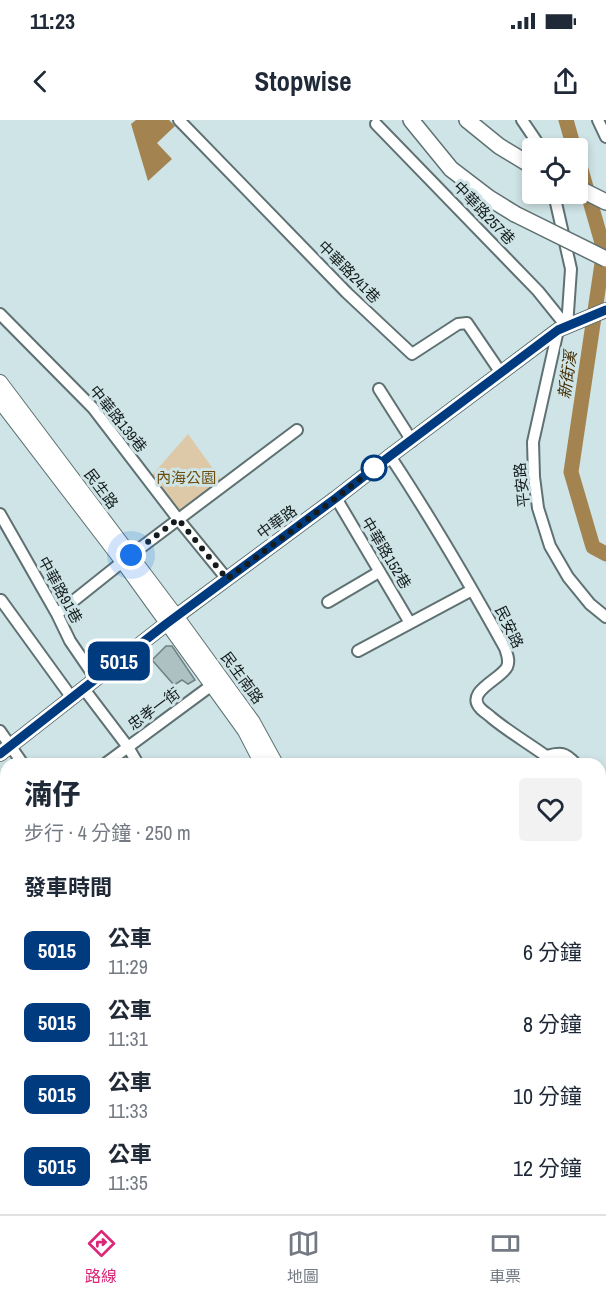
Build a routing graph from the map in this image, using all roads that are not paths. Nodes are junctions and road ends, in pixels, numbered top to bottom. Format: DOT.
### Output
graph roads {
  1 [pos="179,120"];
  2 [pos="411,120"];
  3 [pos="467,120"];
  4 [pos="522,120"];
  5 [pos="598,120"];
  6 [pos="376,124"];
  7 [pos="606,137"];
  8 [pos="534,138"];
  9 [pos="522,160"];
  10 [pos="588,193"];
  11 [pos="606,202"];
  12 [pos="556,204"];
  13 [pos="606,259"];
  14 [pos="606,310"];
  15 [pos="0,314"];
  16 [pos="567,327"];
  17 [pos="501,373"];
  18 [pos="0,382"];
  19 [pos="379,389"];
  20 [pos="0,401"];
  21 [pos="297,430"];
  22 [pos="412,441"];
  23 [pos="390,456"];
  24 [pos="336,498"];
  25 [pos="0,514"];
  26 [pos="178,519"];
  27 [pos="127,559"];
  28 [pos="379,572"];
  29 [pos="227,579"];
  30 [pos="472,590"];
  31 [pos="1,600"];
  32 [pos="328,602"];
  33 [pos="57,614"];
  34 [pos="606,617"];
  35 [pos="171,620"];
  36 [pos="410,623"];
  37 [pos="358,651"];
  38 [pos="96,679"];
  39 [pos="216,682"];
  40 [pos="84,689"];
  41 [pos="72,698"];
  42 [pos="0,730"];
  43 [pos="128,747"];
  44 [pos="6,749"];
  45 [pos="114,758"];
  46 [pos="134,758"];
  47 [pos="259,758"];
  48 [pos="273,758"];
  49 [pos="570,758"];
  1 -- 17 [label="street, 中華路241巷"];
  2 -- 13 [label="highway, bridge"];
  3 -- 9 [label="highway"];
  4 -- 8 [label="street"];
  5 -- 7 [label="street"];
  6 -- 16 [label="street, 中華路257巷"];
  10 -- 11 [label="highway"];
  12 -- 16 [label="street, 平安路"];
  14 -- 16 [label="main road, 中華路"];
  15 -- 26 [label="street, 中華路139巷"];
  16 -- 17 [label="main road, 中華路"];
  16 -- 34 [label="street, 平安路"];
  17 -- 22 [label="main road, 中華路"];
  18 -- 27 [label="main road, 民生路"];
  19 -- 22 [label="street"];
  20 -- 27 [label="main road, 民生路"];
  21 -- 26 [label="street"];
  22 -- 23 [label="main road, 中華路"];
  23 -- 24 [label="main road, 中華路"];
  23 -- 30 [label="street, 民安路"];
  24 -- 28 [label="street, 中華路152巷"];
  24 -- 29 [label="main road, 中華路"];
  25 -- 33 [label="street, 中華路91巷"];
  26 -- 27 [label="street"];
  26 -- 29 [label="street, 中華路139巷"];
  27 -- 33 [label="street"];
  27 -- 35 [label="main road, 民生路"];
  28 -- 32 [label="street"];
  28 -- 36 [label="street, 中華路152巷"];
  29 -- 35 [label="main road, 中華路"];
  30 -- 36 [label="street"];
  30 -- 49 [label="street, 民安路"];
  31 -- 41 [label="street"];
  33 -- 38 [label="street, 中華路91巷"];
  35 -- 38 [label="main road, 中華路"];
  35 -- 39 [label="main road, 民生南路"];
  36 -- 37 [label="street"];
  38 -- 40 [label="main road, 中華路"];
  39 -- 43 [label="street, 忠孝一街"];
  39 -- 47 [label="main road, 民生南路"];
  39 -- 48 [label="main road, 民生南路"];
  40 -- 41 [label="main road, 中華路"];
  40 -- 43 [label="street"];
  41 -- 44 [label="main road, 中華路"];
  42 -- 44 [label="street"];
  43 -- 45 [label="street, 忠孝一街"];
  43 -- 46 [label="street"];
}
